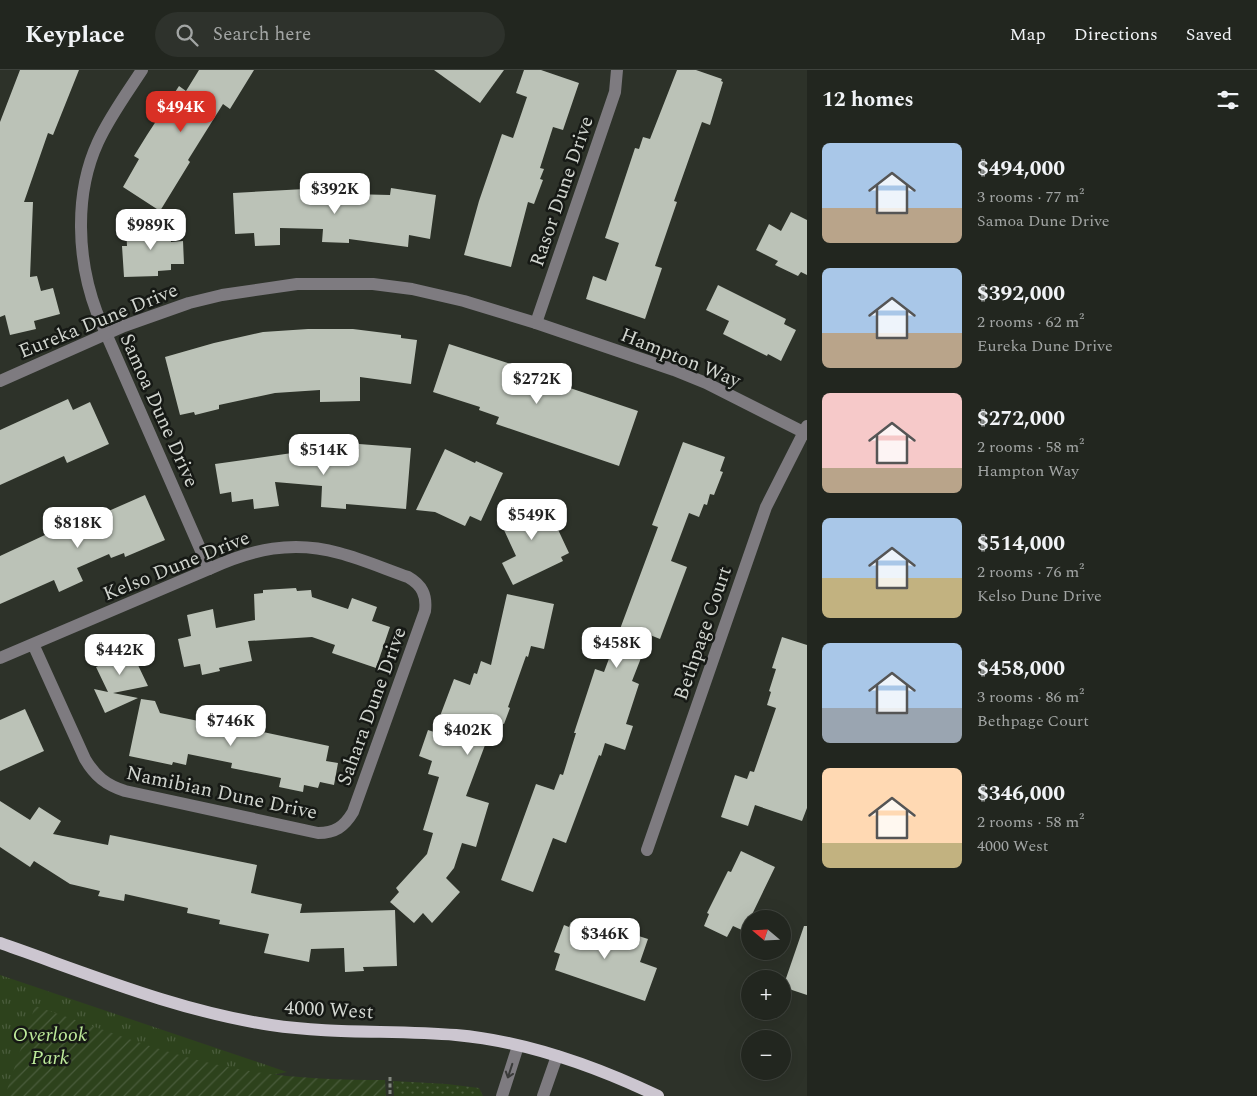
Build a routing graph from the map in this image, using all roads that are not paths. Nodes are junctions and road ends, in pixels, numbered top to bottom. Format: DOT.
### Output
graph roads {
  1 [pos="142,70"];
  2 [pos="617,70"];
  3 [pos="536,323"];
  4 [pos="106,334"];
  5 [pos="0,381"];
  6 [pos="806,431"];
  7 [pos="209,569"];
  8 [pos="423,591"];
  9 [pos="33,644"];
  10 [pos="0,658"];
  11 [pos="339,829"];
  12 [pos="647,850"];
  13 [pos="0,943"];
  14 [pos="518,1046"];
  15 [pos="557,1056"];
  16 [pos="502,1096"];
  17 [pos="543,1096"];
  18 [pos="658,1096"];
  1 -- 4 [label="street, Samoa Dune Drive"];
  2 -- 3 [label="street, Rasor Dune Drive"];
  3 -- 4 [label="street, Eureka Dune Drive"];
  3 -- 6 [label="street, Hampton Way"];
  4 -- 5 [label="street, Eureka Dune Drive"];
  4 -- 7 [label="street, Samoa Dune Drive"];
  6 -- 12 [label="street, Bethpage Court"];
  7 -- 8 [label="street, Kelso Dune Drive"];
  7 -- 9 [label="street, Kelso Dune Drive"];
  8 -- 11 [label="street, Sahara Dune Drive"];
  9 -- 10 [label="street, Kelso Dune Drive"];
  9 -- 11 [label="street, Namibian Dune Drive"];
  13 -- 14 [label="main road, 4000 West"];
  14 -- 15 [label="main road, 4000 West"];
  14 -- 16 [label="street, one-way"];
  15 -- 17 [label="street"];
  15 -- 18 [label="main road, 4000 West"];
}
